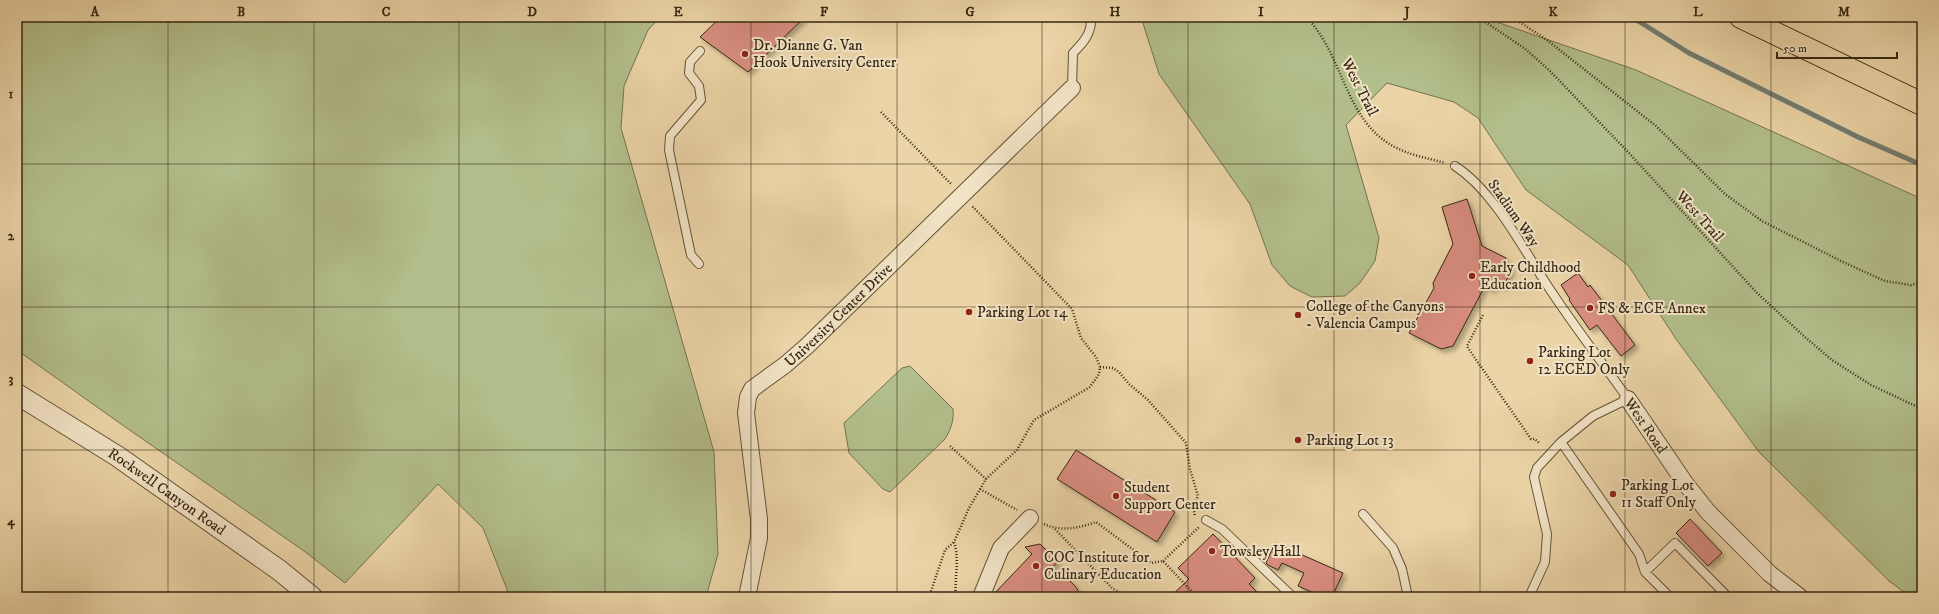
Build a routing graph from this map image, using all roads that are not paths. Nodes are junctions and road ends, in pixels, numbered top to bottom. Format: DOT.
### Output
graph roads {
  1 [pos="1091,17"];
  2 [pos="1741,17"];
  3 [pos="700,50"];
  4 [pos="1072,88"];
  5 [pos="1922,104"];
  6 [pos="1455,166"];
  7 [pos="699,264"];
  8 [pos="17,394"];
  9 [pos="1628,399"];
  10 [pos="1561,442"];
  11 [pos="1363,514"];
  12 [pos="1030,518"];
  13 [pos="1206,520"];
  14 [pos="1646,572"];
  15 [pos="1791,595"];
  16 [pos="312,597"];
  17 [pos="747,597"];
  18 [pos="981,597"];
  19 [pos="1293,597"];
  20 [pos="1408,597"];
  21 [pos="1529,597"];
  22 [pos="1670,597"];
  23 [pos="1728,597"];
  1 -- 4 [label="lane"];
  2 -- 5 [label="highway"];
  3 -- 7 [label="lane"];
  4 -- 17 [label="street, University Center Drive"];
  6 -- 9 [label="lane, Stadium Way"];
  8 -- 16 [label="street, Rockwell Canyon Road"];
  9 -- 10 [label="lane, West Road"];
  9 -- 15 [label="street, West Road"];
  10 -- 14 [label="lane"];
  10 -- 21 [label="lane, West Road"];
  11 -- 20 [label="lane"];
  12 -- 18 [label="street"];
  13 -- 19 [label="lane"];
  14 -- 22 [label="lane"];
  14 -- 23 [label="lane"];
}
